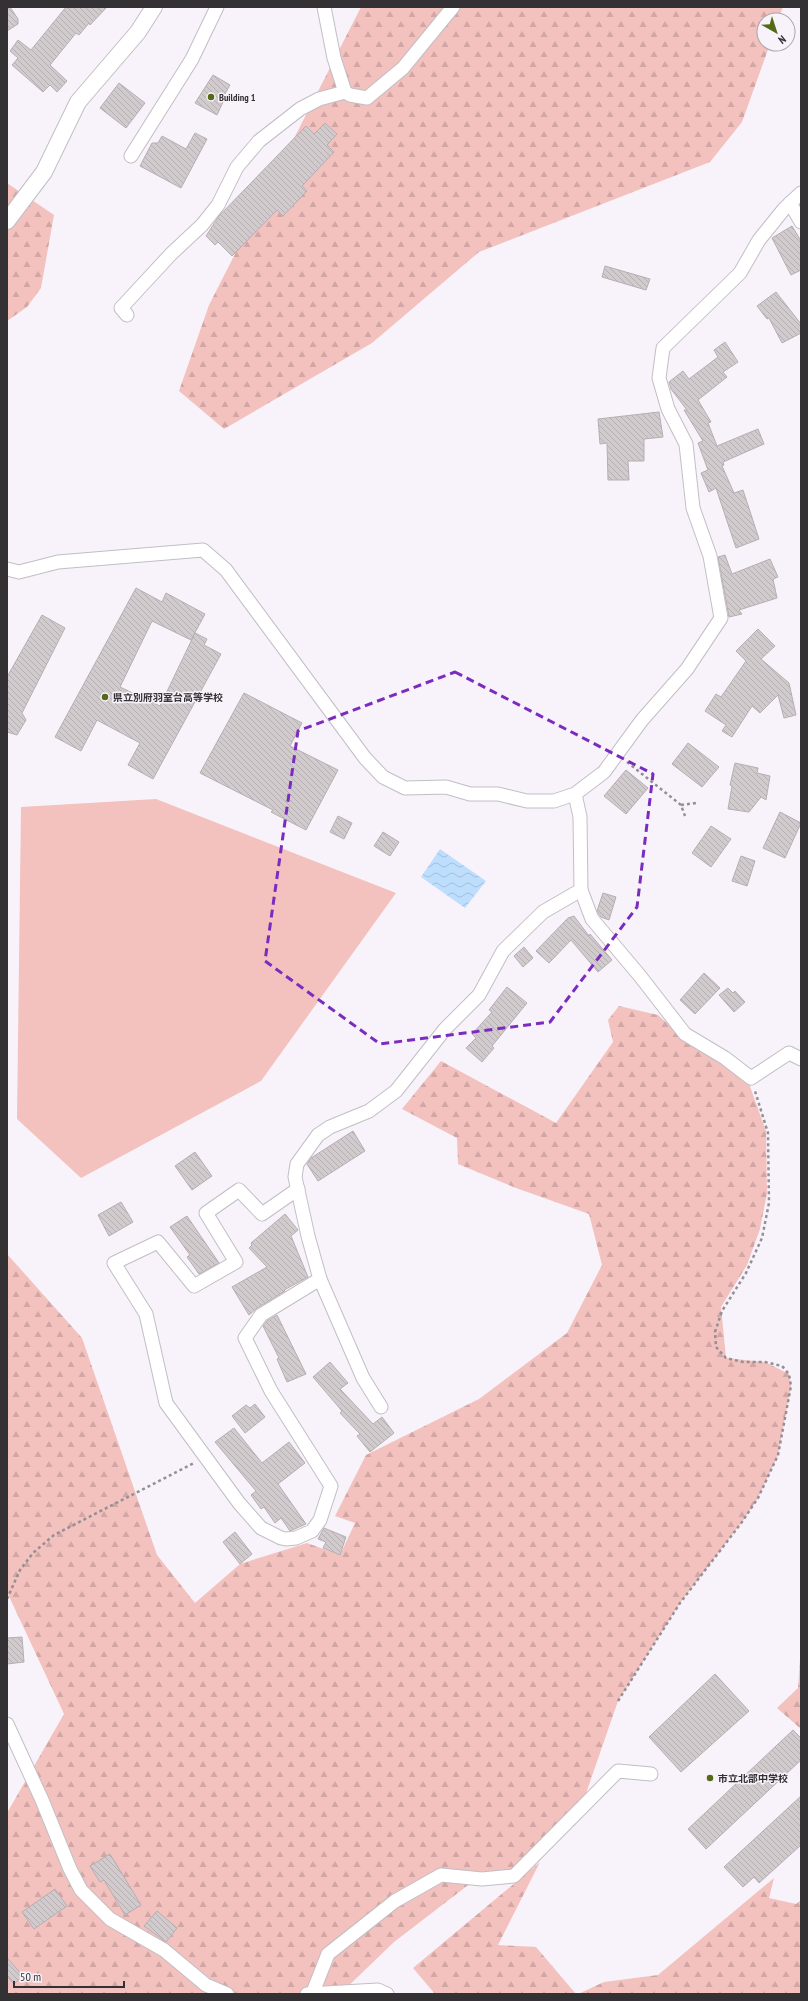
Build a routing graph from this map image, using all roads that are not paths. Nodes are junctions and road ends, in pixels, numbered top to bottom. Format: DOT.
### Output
graph roads {
  1 [pos="154,7"];
  2 [pos="217,7"];
  3 [pos="324,7"];
  4 [pos="453,7"];
  5 [pos="345,92"];
  6 [pos="131,156"];
  7 [pos="801,193"];
  8 [pos="790,203"];
  9 [pos="7,221"];
  10 [pos="801,222"];
  11 [pos="127,315"];
  12 [pos="7,569"];
  13 [pos="575,794"];
  14 [pos="581,890"];
  15 [pos="801,1058"];
  16 [pos="298,1189"];
  17 [pos="320,1279"];
  18 [pos="381,1407"];
  19 [pos="7,1724"];
  20 [pos="651,1774"];
  21 [pos="310,1993"];
  22 [pos="227,1994"];
  23 [pos="387,1994"];
  1 -- 9 [label="street"];
  2 -- 6 [label="street"];
  3 -- 5 [label="street"];
  4 -- 5 [label="street"];
  5 -- 11 [label="street"];
  7 -- 8 [label="street"];
  8 -- 10 [label="street"];
  8 -- 13 [label="street"];
  12 -- 13 [label="street"];
  13 -- 14 [label="street"];
  14 -- 15 [label="street"];
  14 -- 16 [label="street"];
  16 -- 17 [label="street"];
  16 -- 17 [label="street"];
  17 -- 18 [label="street"];
  19 -- 22 [label="street"];
  20 -- 21 [label="street"];
  21 -- 23 [label="street"];
}
